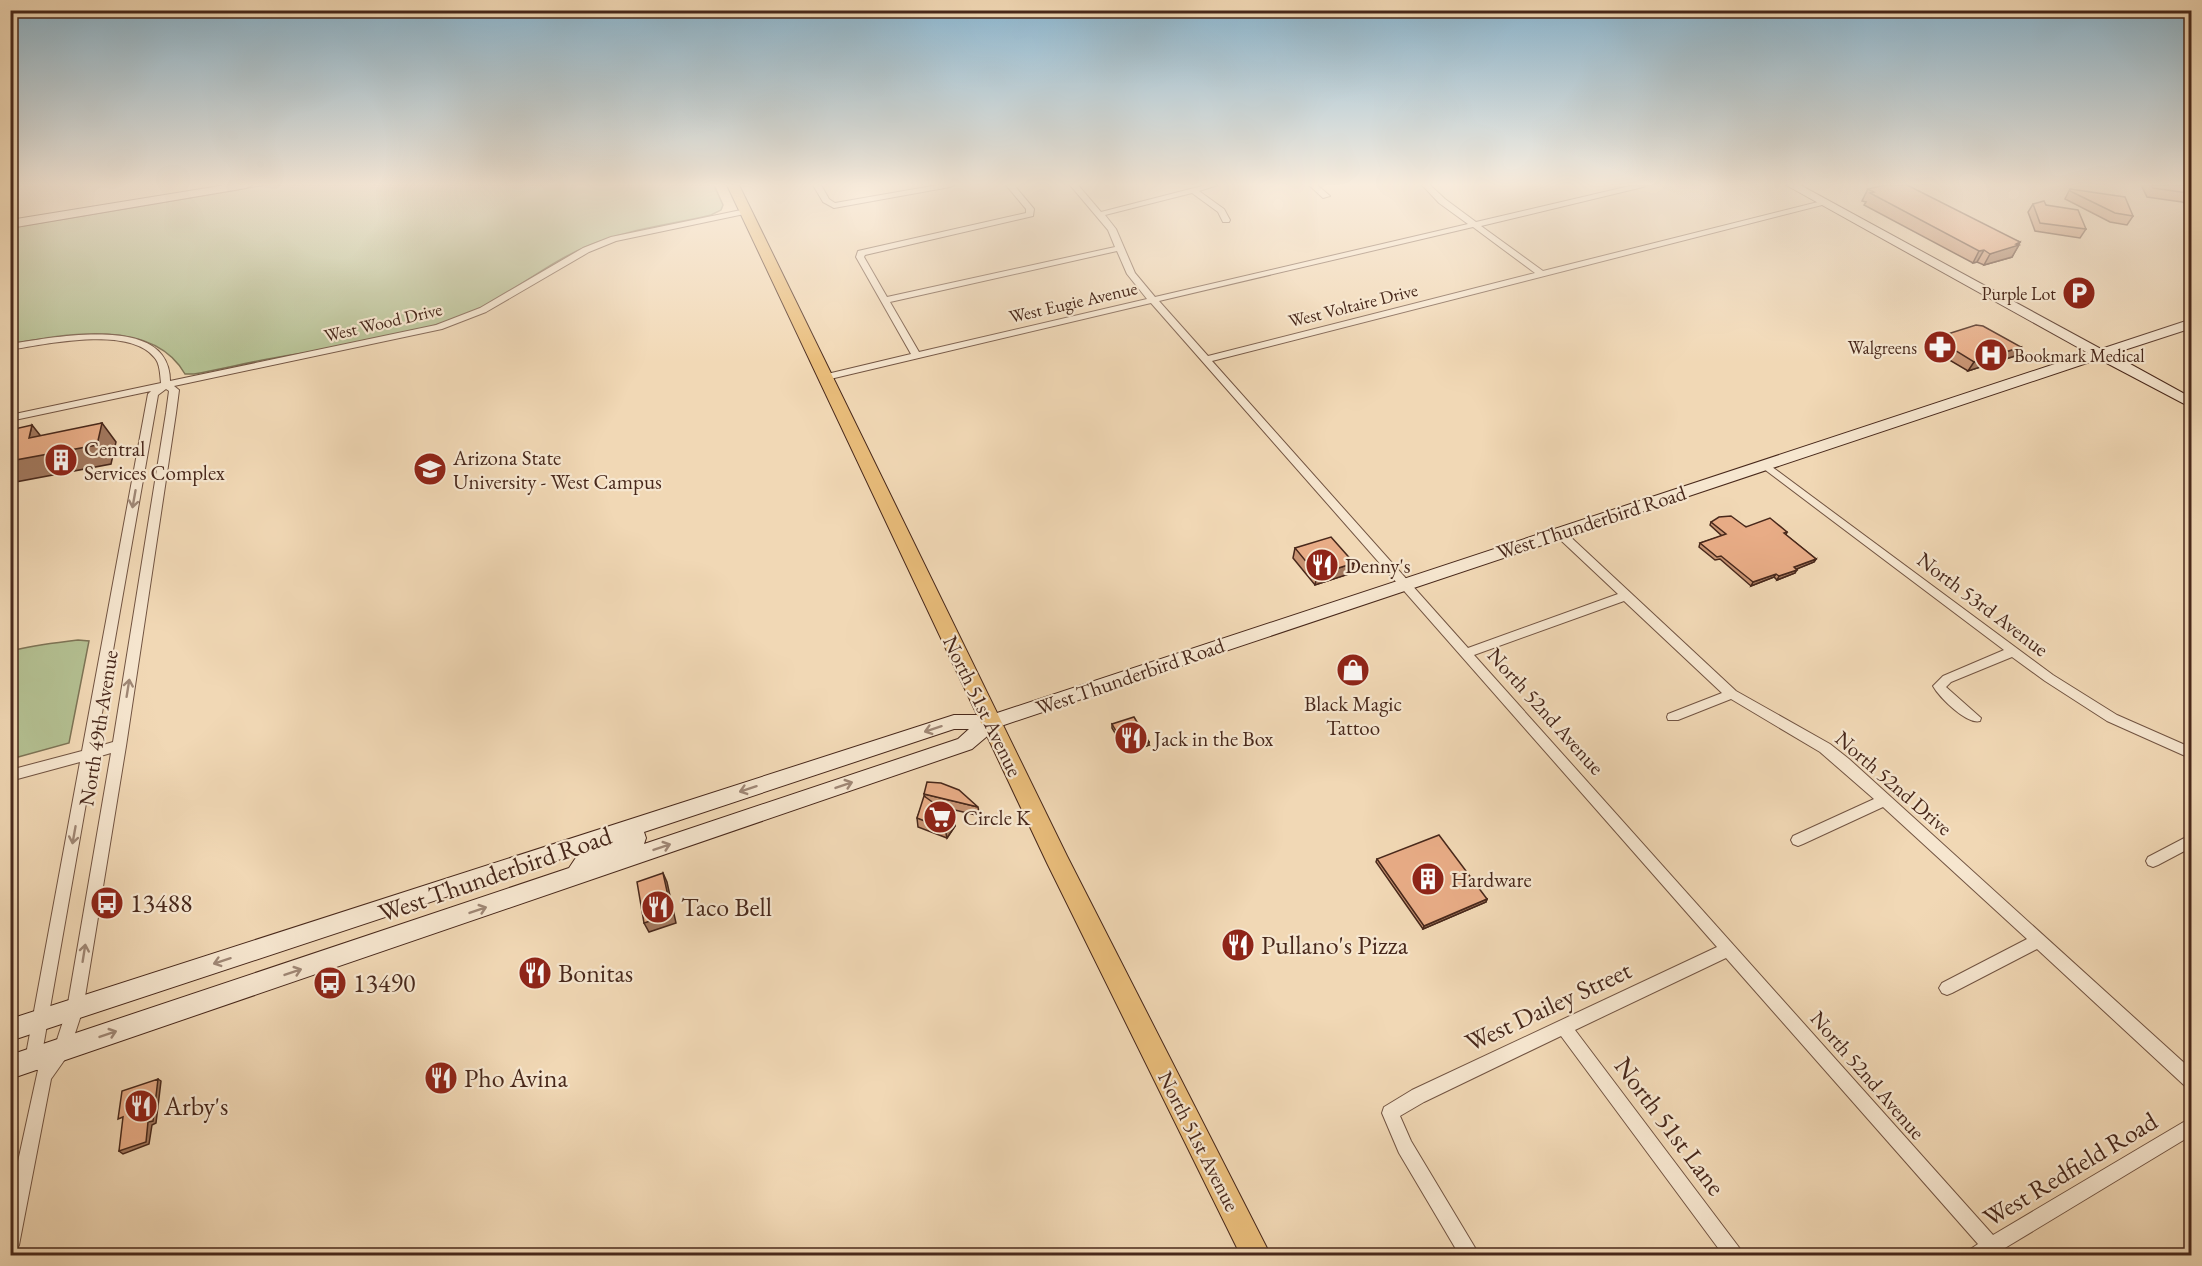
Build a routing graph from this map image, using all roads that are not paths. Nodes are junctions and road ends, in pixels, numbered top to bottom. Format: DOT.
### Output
graph roads {
  1 [pos="601,244"];
  2 [pos="762,244"];
  3 [pos="896,244"];
  4 [pos="1118,244"];
  5 [pos="1394,244"];
  6 [pos="1501,244"];
  7 [pos="1659,244"];
  8 [pos="1900,244"];
  9 [pos="1120,248"];
  10 [pos="1542,274"];
  11 [pos="885,300"];
  12 [pos="1153,301"];
  13 [pos="2192,323"];
  14 [pos="10,347"];
  15 [pos="2100,353"];
  16 [pos="917,356"];
  17 [pos="1205,360"];
  18 [pos="826,377"];
  19 [pos="166,386"];
  20 [pos="2192,404"];
  21 [pos="10,418"];
  22 [pos="1764,464"];
  23 [pos="1558,532"];
  24 [pos="1404,584"];
  25 [pos="1626,596"];
  26 [pos="2012,652"];
  27 [pos="1466,653"];
  28 [pos="1732,694"];
  29 [pos="1673,717"];
  30 [pos="1976,718"];
  31 [pos="991,722"];
  32 [pos="119,746"];
  33 [pos="2192,754"];
  34 [pos="88,755"];
  35 [pos="10,776"];
  36 [pos="1885,800"];
  37 [pos="680,811"];
  38 [pos="1798,840"];
  39 [pos="2192,840"];
  40 [pos="2153,861"];
  41 [pos="578,877"];
  42 [pos="404,901"];
  43 [pos="405,935"];
  44 [pos="2038,941"];
  45 [pos="1729,949"];
  46 [pos="1947,988"];
  47 [pos="75,1009"];
  48 [pos="40,1021"];
  49 [pos="1564,1027"];
  50 [pos="10,1030"];
  51 [pos="62,1050"];
  52 [pos="29,1068"];
  53 [pos="2192,1081"];
  54 [pos="2192,1125"];
  55 [pos="17,1186"];
  56 [pos="10,1245"];
  57 [pos="1996,1251"];
  58 [pos="1257,1256"];
  59 [pos="1471,1256"];
  60 [pos="1735,1256"];
  61 [pos="1976,1256"];
  1 -- 19 [label="street, West Wood Drive"];
  2 -- 18 [label="main road, North 51st Avenue"];
  3 -- 11 [label="street"];
  4 -- 9 [label="street, North 52nd Avenue"];
  5 -- 12 [label="street, West Eugie Avenue"];
  6 -- 10 [label="street"];
  7 -- 10 [label="street, West Voltaire Drive"];
  8 -- 15 [label="main road"];
  9 -- 11 [label="street"];
  9 -- 12 [label="street, North 52nd Avenue"];
  10 -- 17 [label="street, West Voltaire Drive"];
  11 -- 16 [label="street"];
  12 -- 16 [label="street, West Eugie Avenue"];
  12 -- 17 [label="street, North 52nd Avenue"];
  13 -- 15 [label="main road, West Thunderbird Road"];
  14 -- 19 [label="street, North 49th Avenue"];
  15 -- 20 [label="main road"];
  15 -- 22 [label="main road, West Thunderbird Road"];
  16 -- 18 [label="street, West Eugie Avenue"];
  17 -- 24 [label="street, North 52nd Avenue"];
  18 -- 31 [label="main road, North 51st Avenue"];
  19 -- 21 [label="street, West Wood Drive"];
  32 -- 19 [label="street, North 49th Avenue, one-way"];
  19 -- 34 [label="street, North 49th Avenue, one-way"];
  22 -- 23 [label="main road, West Thunderbird Road"];
  22 -- 26 [label="street, North 53rd Avenue"];
  23 -- 24 [label="main road, West Thunderbird Road"];
  23 -- 25 [label="street, North 52nd Drive"];
  24 -- 27 [label="street, North 52nd Avenue"];
  24 -- 31 [label="main road, West Thunderbird Road"];
  25 -- 27 [label="street"];
  25 -- 28 [label="street, North 52nd Drive"];
  26 -- 30 [label="street"];
  26 -- 33 [label="street, North 53rd Avenue"];
  27 -- 45 [label="street, North 52nd Avenue"];
  28 -- 29 [label="street"];
  28 -- 36 [label="street, North 52nd Drive"];
  31 -- 37 [label="main road, West Thunderbird Road, one-way"];
  41 -- 31 [label="main road, West Thunderbird Road, one-way"];
  31 -- 58 [label="main road, North 51st Avenue"];
  32 -- 34 [label="street"];
  47 -- 32 [label="street, North 49th Avenue, one-way"];
  34 -- 35 [label="street"];
  34 -- 48 [label="street, North 49th Avenue, one-way"];
  36 -- 38 [label="street"];
  36 -- 44 [label="street, North 52nd Drive"];
  37 -- 41 [label="main road"];
  37 -- 42 [label="main road, West Thunderbird Road"];
  39 -- 40 [label="street"];
  43 -- 41 [label="main road, West Thunderbird Road, one-way"];
  42 -- 43 [label="main road"];
  42 -- 47 [label="main road, West Thunderbird Road, one-way"];
  51 -- 43 [label="main road, West Thunderbird Road, one-way"];
  44 -- 46 [label="street"];
  44 -- 53 [label="street, North 52nd Drive"];
  45 -- 49 [label="street, West Dailey Street"];
  45 -- 57 [label="street, North 52nd Avenue"];
  47 -- 48 [label="main road, West Thunderbird Road"];
  47 -- 51 [label="street, North 49th Avenue"];
  48 -- 50 [label="main road, West Thunderbird Road"];
  48 -- 52 [label="street, North 49th Avenue"];
  49 -- 59 [label="street, West Dailey Street"];
  49 -- 60 [label="street, North 51st Lane"];
  51 -- 52 [label="main road, West Thunderbird Road"];
  52 -- 55 [label="street, North 49th Avenue"];
  54 -- 57 [label="street, West Redfield Road"];
  55 -- 56 [label="street, North 49th Avenue"];
  57 -- 61 [label="street, West Redfield Road"];
}
